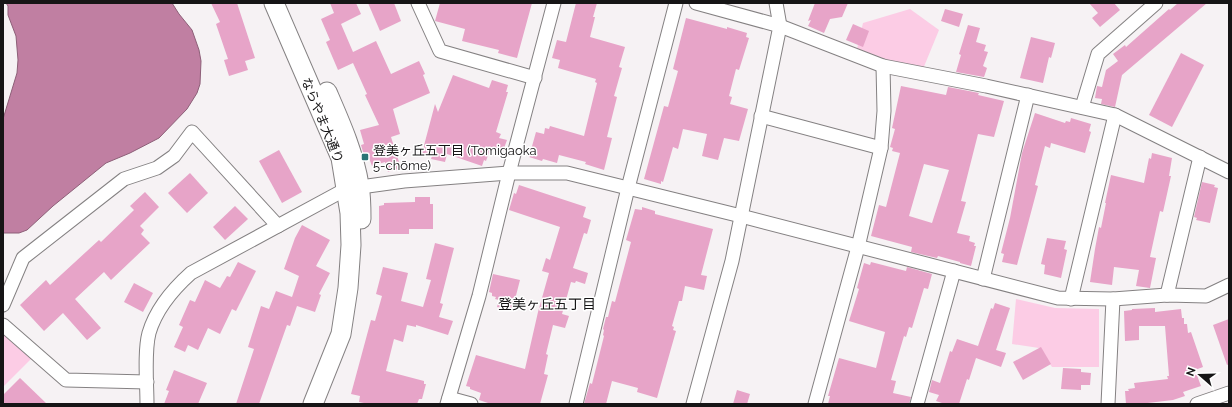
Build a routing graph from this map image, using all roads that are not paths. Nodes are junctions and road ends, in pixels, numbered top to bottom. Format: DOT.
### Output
graph roads {
  1 [pos="274,3"];
  2 [pos="287,3"];
  3 [pos="418,3"];
  4 [pos="554,3"];
  5 [pos="676,3"];
  6 [pos="696,3"];
  7 [pos="776,3"];
  8 [pos="1156,3"];
  9 [pos="780,26"];
  10 [pos="883,66"];
  11 [pos="535,78"];
  12 [pos="1028,95"];
  13 [pos="1082,107"];
  14 [pos="1115,115"];
  15 [pos="761,116"];
  16 [pos="881,148"];
  17 [pos="1200,157"];
  18 [pos="1229,172"];
  19 [pos="509,173"];
  20 [pos="353,188"];
  21 [pos="628,188"];
  22 [pos="741,216"];
  23 [pos="278,226"];
  24 [pos="858,247"];
  25 [pos="954,271"];
  26 [pos="983,279"];
  27 [pos="1229,285"];
  28 [pos="1167,295"];
  29 [pos="1071,299"];
  30 [pos="1113,299"];
  31 [pos="3,305"];
  32 [pos="3,325"];
  33 [pos="147,382"];
  34 [pos="1229,393"];
  35 [pos="448,401"];
  36 [pos="147,404"];
  37 [pos="313,404"];
  38 [pos="326,404"];
  39 [pos="470,404"];
  40 [pos="576,404"];
  41 [pos="693,404"];
  42 [pos="815,404"];
  43 [pos="917,404"];
  44 [pos="1108,404"];
  45 [pos="1197,404"];
  1 -- 20 [label="street, ならやま大通り"];
  2 -- 20 [label="street"];
  3 -- 11 [label="street"];
  4 -- 11 [label="street"];
  5 -- 21 [label="street"];
  6 -- 9 [label="street"];
  7 -- 9 [label="street"];
  8 -- 13 [label="street"];
  9 -- 10 [label="street"];
  9 -- 15 [label="street"];
  10 -- 12 [label="street"];
  10 -- 16 [label="street"];
  11 -- 19 [label="street"];
  12 -- 13 [label="street"];
  12 -- 26 [label="street"];
  13 -- 14 [label="street"];
  14 -- 17 [label="street"];
  14 -- 29 [label="street"];
  15 -- 16 [label="street"];
  15 -- 22 [label="street"];
  16 -- 24 [label="street"];
  17 -- 18 [label="street"];
  17 -- 28 [label="street"];
  19 -- 20 [label="street"];
  19 -- 21 [label="street"];
  19 -- 35 [label="street"];
  20 -- 23 [label="street"];
  20 -- 37 [label="street, ならやま大通り"];
  20 -- 38 [label="street"];
  21 -- 22 [label="street"];
  21 -- 40 [label="street"];
  22 -- 24 [label="street"];
  22 -- 41 [label="street"];
  23 -- 31 [label="street"];
  23 -- 33 [label="street"];
  24 -- 25 [label="street"];
  24 -- 42 [label="street"];
  25 -- 26 [label="street"];
  25 -- 43 [label="street"];
  26 -- 29 [label="street"];
  27 -- 28 [label="street"];
  28 -- 30 [label="street"];
  29 -- 30 [label="street"];
  30 -- 44 [label="street"];
  32 -- 33 [label="street"];
  33 -- 36 [label="street"];
  34 -- 45 [label="street"];
  35 -- 39 [label="street"];
}
